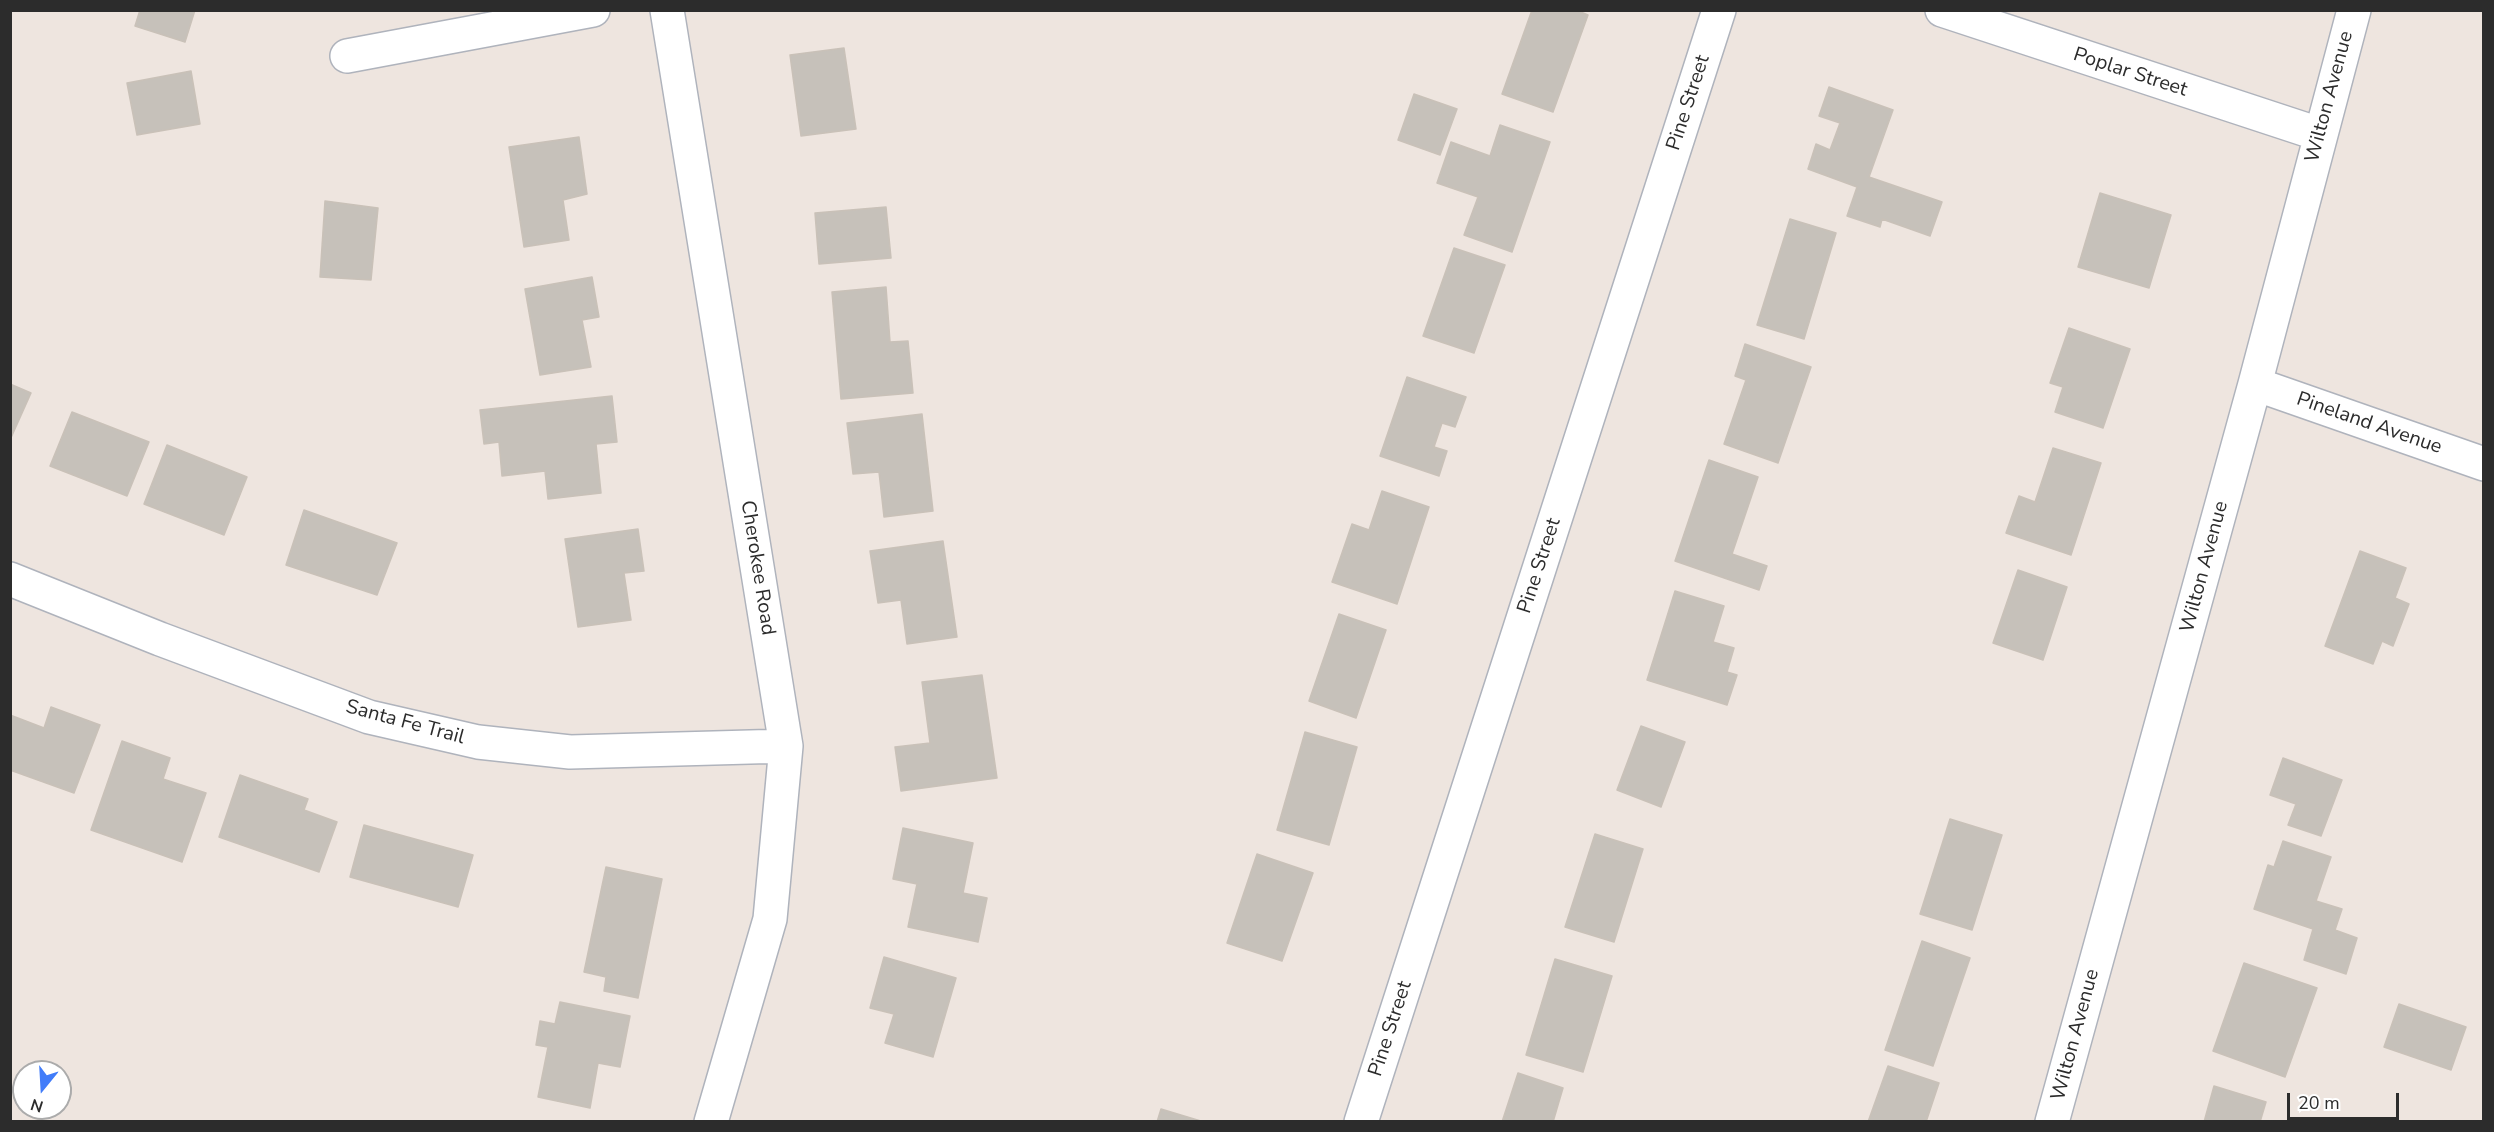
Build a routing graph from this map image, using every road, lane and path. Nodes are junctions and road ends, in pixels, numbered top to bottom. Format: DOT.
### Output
graph roads {
  1 [pos="593,10"];
  2 [pos="667,10"];
  3 [pos="1719,10"];
  4 [pos="1942,10"];
  5 [pos="2354,10"];
  6 [pos="347,56"];
  7 [pos="2319,134"];
  8 [pos="2255,384"];
  9 [pos="2484,464"];
  10 [pos="10,579"];
  11 [pos="786,746"];
  12 [pos="711,1122"];
  13 [pos="1361,1122"];
  14 [pos="2052,1122"];
  1 -- 6 [label="street"];
  2 -- 11 [label="street, Cherokee Road"];
  3 -- 13 [label="street, Pine Street"];
  4 -- 7 [label="street, Poplar Street"];
  5 -- 7 [label="street, Wilton Avenue"];
  7 -- 8 [label="street, Wilton Avenue"];
  8 -- 9 [label="street, Pineland Avenue"];
  8 -- 14 [label="street, Wilton Avenue"];
  10 -- 11 [label="street, Santa Fe Trail"];
  11 -- 12 [label="street, Cherokee Road"];
}
